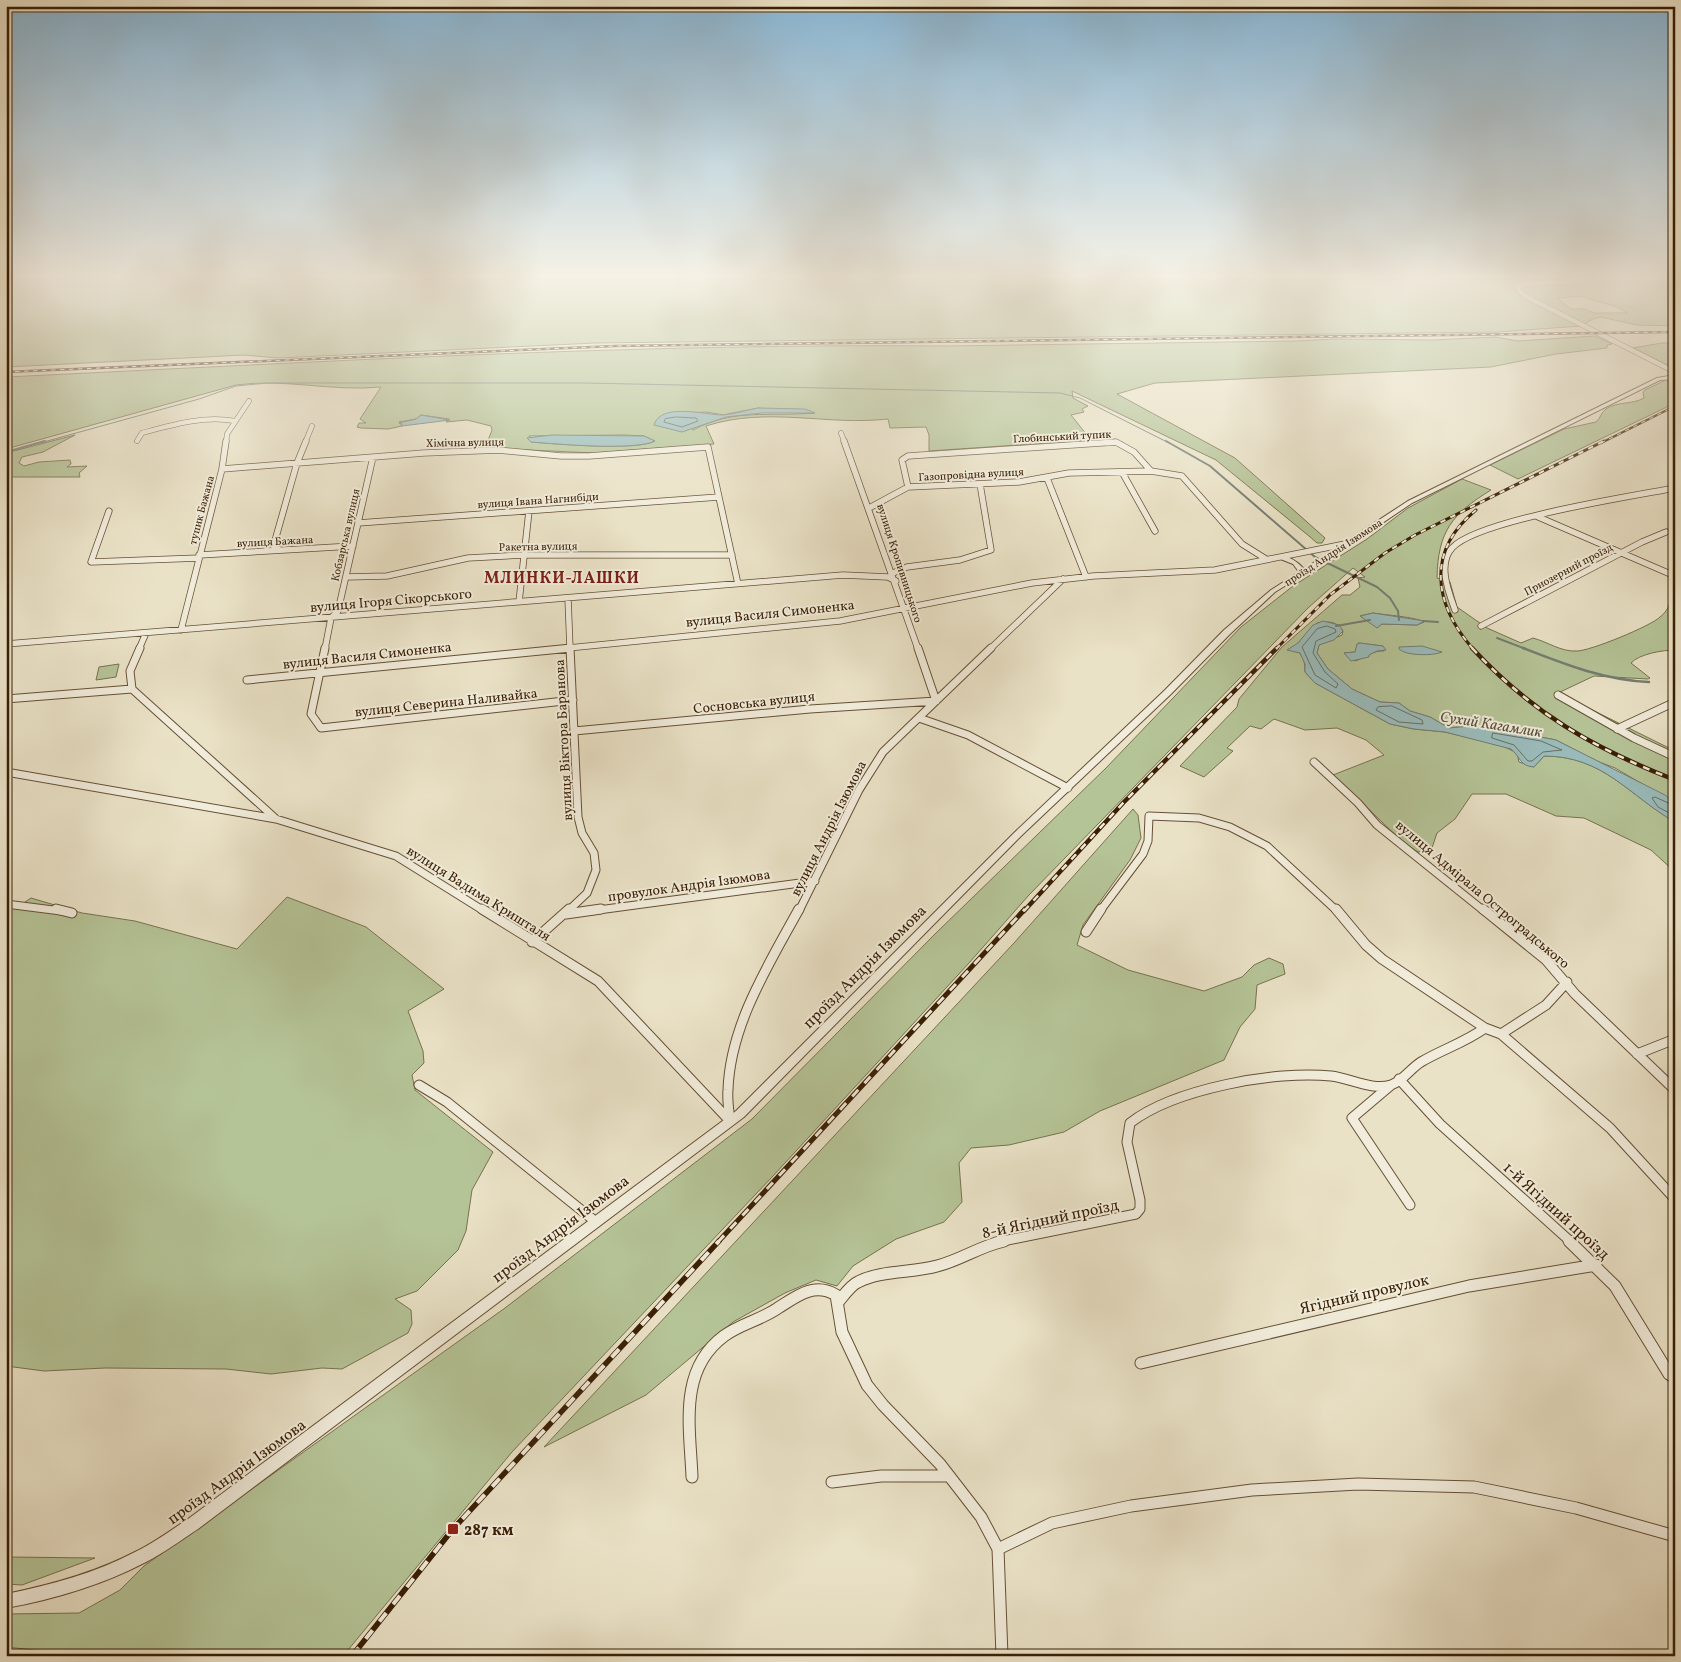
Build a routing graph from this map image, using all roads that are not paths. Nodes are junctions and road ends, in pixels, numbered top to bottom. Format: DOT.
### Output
graph roads {
  1 [pos="1645,357"];
  2 [pos="1675,372"];
  3 [pos="1675,377"];
  4 [pos="249,401"];
  5 [pos="235,421"];
  6 [pos="312,426"];
  7 [pos="841,433"];
  8 [pos="137,441"];
  9 [pos="373,458"];
  10 [pos="297,463"];
  11 [pos="222,469"];
  12 [pos="1151,471"];
  13 [pos="1122,472"];
  14 [pos="1046,478"];
  15 [pos="980,484"];
  16 [pos="908,487"];
  17 [pos="1675,488"];
  18 [pos="1667,490"];
  19 [pos="1675,494"];
  20 [pos="719,497"];
  21 [pos="871,507"];
  22 [pos="109,511"];
  23 [pos="529,511"];
  24 [pos="1536,516"];
  25 [pos="358,523"];
  26 [pos="1155,531"];
  27 [pos="1666,532"];
  28 [pos="1351,542"];
  29 [pos="353,546"];
  30 [pos="282,551"];
  31 [pos="1620,553"];
  32 [pos="524,555"];
  33 [pos="732,555"];
  34 [pos="199,557"];
  35 [pos="1280,557"];
  36 [pos="1266,559"];
  37 [pos="1308,570"];
  38 [pos="893,572"];
  39 [pos="1675,576"];
  40 [pos="346,577"];
  41 [pos="1086,577"];
  42 [pos="1063,579"];
  43 [pos="896,581"];
  44 [pos="738,584"];
  45 [pos="568,598"];
  46 [pos="519,602"];
  47 [pos="903,606"];
  48 [pos="1455,610"];
  49 [pos="331,618"];
  50 [pos="1481,626"];
  51 [pos="181,630"];
  52 [pos="146,632"];
  53 [pos="6,644"];
  54 [pos="570,647"];
  55 [pos="321,672"];
  56 [pos="247,680"];
  57 [pos="132,689"];
  58 [pos="1558,696"];
  59 [pos="6,699"];
  60 [pos="573,700"];
  61 [pos="936,701"];
  62 [pos="1675,702"];
  63 [pos="919,718"];
  64 [pos="321,728"];
  65 [pos="1618,729"];
  66 [pos="574,731"];
  67 [pos="1675,757"];
  68 [pos="1314,762"];
  69 [pos="6,772"];
  70 [pos="1068,788"];
  71 [pos="276,819"];
  72 [pos="815,881"];
  73 [pos="6,904"];
  74 [pos="72,913"];
  75 [pos="566,914"];
  76 [pos="1086,932"];
  77 [pos="532,942"];
  78 [pos="1567,982"];
  79 [pos="1485,1028"];
  80 [pos="1501,1034"];
  81 [pos="1675,1039"];
  82 [pos="1637,1054"];
  83 [pos="1395,1082"];
  84 [pos="419,1085"];
  85 [pos="1675,1090"];
  86 [pos="730,1121"];
  87 [pos="1675,1200"];
  88 [pos="1410,1204"];
  89 [pos="596,1222"];
  90 [pos="1596,1265"];
  91 [pos="839,1301"];
  92 [pos="1141,1363"];
  93 [pos="1675,1378"];
  94 [pos="692,1476"];
  95 [pos="950,1476"];
  96 [pos="832,1482"];
  97 [pos="1675,1536"];
  98 [pos="998,1549"];
  99 [pos="6,1601"];
  100 [pos="1002,1656"];
  1 -- 2 [label="street"];
  3 -- 28 [label="street, проїзд Андрія Ізюмова"];
  4 -- 5 [label="street, тупик Бажана"];
  5 -- 8 [label="street"];
  5 -- 11 [label="street, тупик Бажана"];
  6 -- 10 [label="street"];
  7 -- 21 [label="street, вулиця Кропивницького"];
  9 -- 10 [label="street, Хімічна вулиця"];
  9 -- 20 [label="street, Хімічна вулиця"];
  9 -- 25 [label="street, Кобзарська вулиця"];
  10 -- 11 [label="street, Хімічна вулиця"];
  10 -- 30 [label="street"];
  11 -- 34 [label="street, тупик Бажана"];
  12 -- 13 [label="street, Газопровідна вулиця"];
  12 -- 16 [label="street, Глобинський тупик"];
  12 -- 36 [label="street"];
  13 -- 14 [label="street, Газопровідна вулиця"];
  13 -- 26 [label="street"];
  14 -- 15 [label="street, Газопровідна вулиця"];
  14 -- 41 [label="street"];
  15 -- 16 [label="street, Газопровідна вулиця"];
  15 -- 38 [label="street"];
  16 -- 21 [label="street, Газопровідна вулиця"];
  17 -- 18 [label="street"];
  18 -- 19 [label="street"];
  18 -- 24 [label="street"];
  20 -- 23 [label="street, вулиця Івана Нагнибіди"];
  20 -- 33 [label="street"];
  21 -- 38 [label="street, вулиця Кропивницького"];
  22 -- 34 [label="street, вулиця Бажана"];
  23 -- 25 [label="street, вулиця Івана Нагнибіди"];
  23 -- 32 [label="street"];
  24 -- 31 [label="street"];
  24 -- 48 [label="street"];
  25 -- 29 [label="street, Кобзарська вулиця"];
  27 -- 31 [label="street, Приозерний проїзд"];
  28 -- 35 [label="street, вулиця Василя Симоненка"];
  28 -- 37 [label="street, проїзд Андрія Ізюмова"];
  29 -- 30 [label="street, вулиця Бажана"];
  29 -- 40 [label="street, Кобзарська вулиця"];
  30 -- 34 [label="street, вулиця Бажана"];
  31 -- 39 [label="street"];
  31 -- 50 [label="street, Приозерний проїзд"];
  32 -- 33 [label="street, Ракетна вулиця"];
  32 -- 40 [label="street, Ракетна вулиця"];
  32 -- 46 [label="street"];
  33 -- 44 [label="street"];
  34 -- 51 [label="street, тупик Бажана"];
  35 -- 36 [label="street, вулиця Василя Симоненка"];
  35 -- 37 [label="street"];
  36 -- 41 [label="street, вулиця Василя Симоненка"];
  37 -- 70 [label="street, проїзд Андрія Ізюмова"];
  38 -- 43 [label="street, вулиця Кропивницького"];
  40 -- 49 [label="street, Кобзарська вулиця"];
  41 -- 42 [label="street, вулиця Василя Симоненка"];
  42 -- 47 [label="street, вулиця Василя Симоненка"];
  42 -- 61 [label="street, вулиця Андрія Ізюмова"];
  43 -- 44 [label="street, вулиця Ігоря Сікорського"];
  43 -- 47 [label="street, вулиця Кропивницького"];
  44 -- 45 [label="street, вулиця Ігоря Сікорського"];
  45 -- 46 [label="street, вулиця Ігоря Сікорського"];
  45 -- 54 [label="street, вулиця Віктора Баранова"];
  46 -- 49 [label="street, вулиця Ігоря Сікорського"];
  47 -- 54 [label="street, вулиця Василя Симоненка"];
  47 -- 61 [label="street, вулиця Кропивницького"];
  49 -- 51 [label="street, вулиця Ігоря Сікорського"];
  49 -- 55 [label="street, Кобзарська вулиця"];
  51 -- 52 [label="street, вулиця Ігоря Сікорського"];
  52 -- 53 [label="street, вулиця Ігоря Сікорського"];
  52 -- 57 [label="street"];
  54 -- 55 [label="street, вулиця Василя Симоненка"];
  54 -- 60 [label="street, вулиця Віктора Баранова"];
  55 -- 56 [label="street, вулиця Василя Симоненка"];
  55 -- 64 [label="street, Кобзарська вулиця"];
  57 -- 59 [label="street"];
  57 -- 71 [label="street"];
  58 -- 65 [label="street"];
  60 -- 64 [label="street, вулиця Северина Наливайка"];
  60 -- 66 [label="street, вулиця Віктора Баранова"];
  61 -- 63 [label="street, вулиця Андрія Ізюмова"];
  61 -- 66 [label="street, Сосновська вулиця"];
  62 -- 65 [label="street"];
  63 -- 70 [label="street"];
  63 -- 72 [label="street, вулиця Андрія Ізюмова"];
  65 -- 67 [label="street"];
  66 -- 75 [label="street, вулиця Віктора Баранова"];
  68 -- 78 [label="street, вулиця Адмірала Остроградського"];
  69 -- 71 [label="street, вулиця Вадима Кришталя"];
  70 -- 86 [label="street, проїзд Андрія Ізюмова"];
  71 -- 77 [label="street, вулиця Вадима Кришталя"];
  72 -- 75 [label="street, провулок Андрія Ізюмова"];
  72 -- 86 [label="street, вулиця Андрія Ізюмова"];
  73 -- 74 [label="street"];
  75 -- 77 [label="street, вулиця Віктора Баранова"];
  76 -- 79 [label="street"];
  77 -- 86 [label="street, вулиця Вадима Кришталя"];
  78 -- 80 [label="street"];
  78 -- 82 [label="street, вулиця Адмірала Остроградського"];
  79 -- 80 [label="street"];
  79 -- 83 [label="street"];
  80 -- 87 [label="street"];
  81 -- 82 [label="street"];
  82 -- 85 [label="street, вулиця Адмірала Остроградського"];
  83 -- 88 [label="street"];
  83 -- 90 [label="street, 1-й Ягідний проїзд"];
  83 -- 91 [label="street, 8-й Ягідний проїзд"];
  84 -- 89 [label="street"];
  86 -- 89 [label="street, проїзд Андрія Ізюмова"];
  89 -- 99 [label="street, проїзд Андрія Ізюмова"];
  90 -- 92 [label="street, Ягідний провулок"];
  90 -- 93 [label="street, 1-й Ягідний проїзд"];
  91 -- 94 [label="street"];
  91 -- 95 [label="street"];
  95 -- 96 [label="street"];
  95 -- 98 [label="street"];
  97 -- 98 [label="street"];
  98 -- 100 [label="street"];
}
